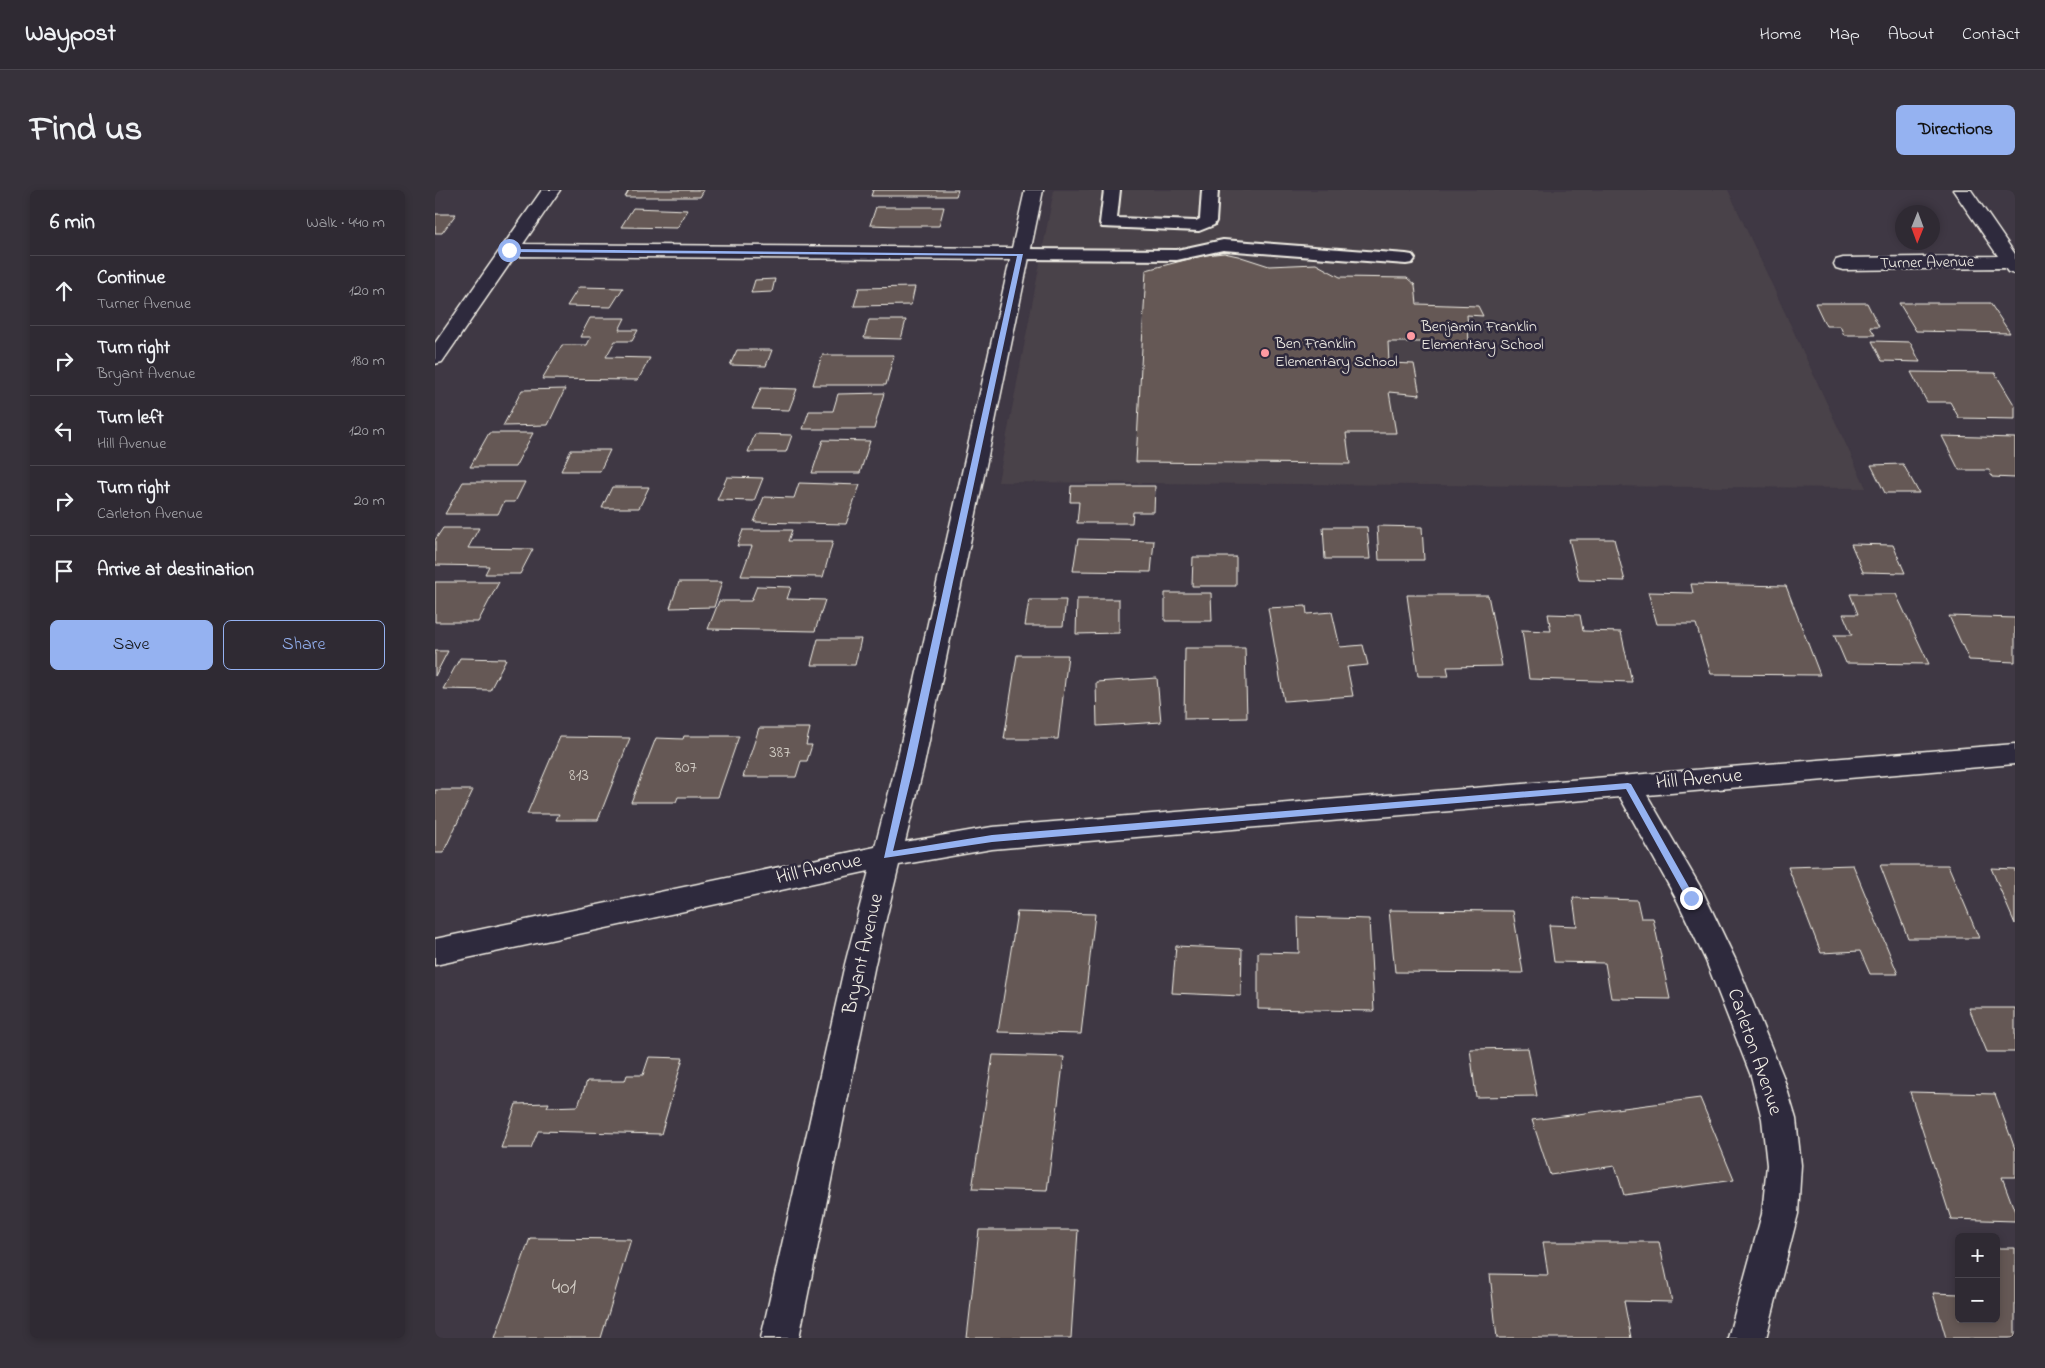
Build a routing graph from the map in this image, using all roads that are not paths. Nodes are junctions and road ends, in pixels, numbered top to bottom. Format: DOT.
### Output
graph roads {
  1 [pos="551,190"];
  2 [pos="1034,190"];
  3 [pos="1112,190"];
  4 [pos="1210,190"];
  5 [pos="1962,190"];
  6 [pos="1993,236"];
  7 [pos="2015,236"];
  8 [pos="509,250"];
  9 [pos="1020,254"];
  10 [pos="1406,259"];
  11 [pos="1843,264"];
  12 [pos="2013,265"];
  13 [pos="435,322"];
  14 [pos="460,322"];
  15 [pos="435,358"];
  16 [pos="2015,754"];
  17 [pos="1628,786"];
  18 [pos="887,856"];
  19 [pos="435,952"];
  20 [pos="780,1338"];
  21 [pos="1747,1338"];
  1 -- 8 [label="street"];
  2 -- 9 [label="street, Bryant Avenue"];
  3 -- 4 [label="lane"];
  5 -- 6 [label="street"];
  6 -- 7 [label="street, Turner Avenue"];
  6 -- 12 [label="street"];
  8 -- 9 [label="street"];
  8 -- 14 [label="street"];
  9 -- 10 [label="lane"];
  9 -- 18 [label="street, Bryant Avenue"];
  11 -- 12 [label="street, Turner Avenue"];
  13 -- 14 [label="street"];
  14 -- 15 [label="street"];
  16 -- 17 [label="street, Hill Avenue"];
  17 -- 18 [label="street, Hill Avenue"];
  17 -- 21 [label="street, Carleton Avenue"];
  18 -- 19 [label="street, Hill Avenue"];
  18 -- 20 [label="street, Bryant Avenue"];
}
